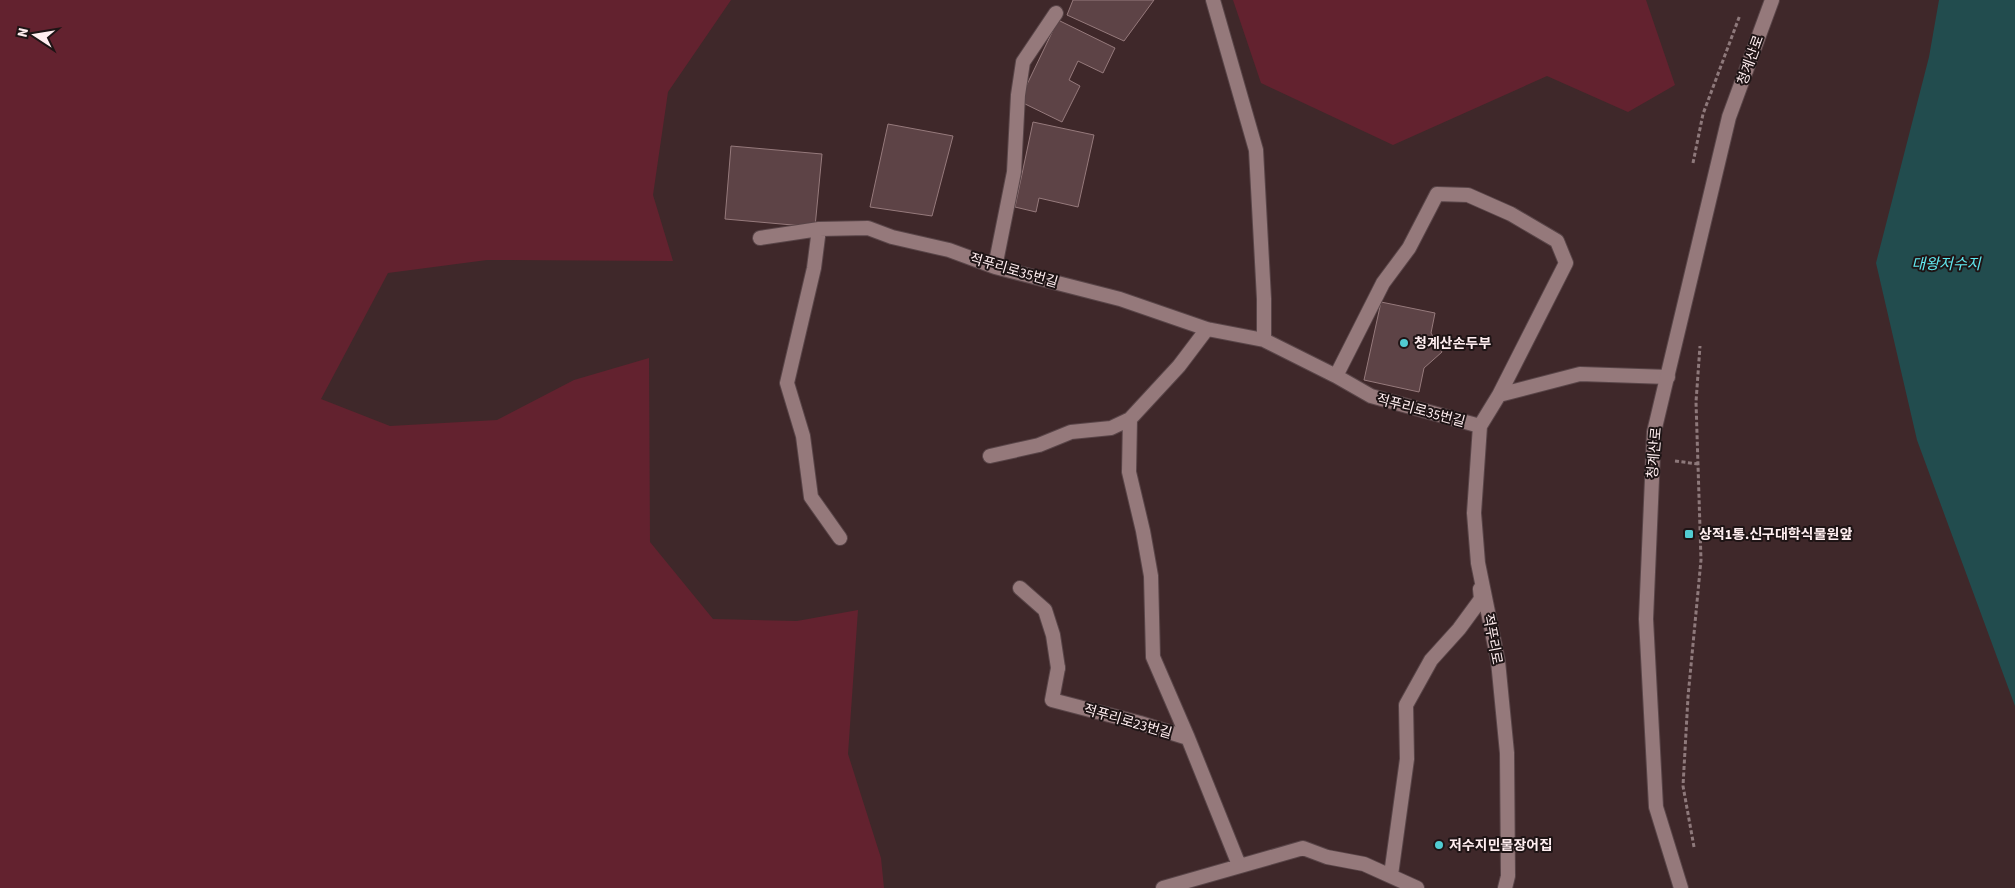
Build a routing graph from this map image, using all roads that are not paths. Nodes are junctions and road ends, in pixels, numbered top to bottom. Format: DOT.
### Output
graph roads {
  1 [pos="1213,0"];
  2 [pos="1772,0"];
  3 [pos="1056,13"];
  4 [pos="819,229"];
  5 [pos="760,238"];
  6 [pos="995,267"];
  7 [pos="1206,329"];
  8 [pos="1264,340"];
  9 [pos="1336,376"];
  10 [pos="1668,377"];
  11 [pos="1500,395"];
  12 [pos="1130,419"];
  13 [pos="1480,426"];
  14 [pos="990,456"];
  15 [pos="840,538"];
  16 [pos="1478,563"];
  17 [pos="1020,588"];
  18 [pos="1188,738"];
  19 [pos="1239,865"];
  20 [pos="1391,875"];
  21 [pos="1163,888"];
  22 [pos="1417,888"];
  23 [pos="1505,888"];
  24 [pos="1681,888"];
  1 -- 8 [label="street"];
  2 -- 10 [label="street, 청계산로"];
  3 -- 6 [label="street"];
  4 -- 5 [label="street, 적푸리로35번길"];
  4 -- 6 [label="street, 적푸리로35번길"];
  4 -- 15 [label="street"];
  6 -- 7 [label="street, 적푸리로35번길"];
  7 -- 8 [label="street, 적푸리로35번길"];
  7 -- 12 [label="street"];
  8 -- 9 [label="street, 적푸리로35번길"];
  9 -- 11 [label="street, 적푸리로"];
  9 -- 13 [label="street, 적푸리로35번길"];
  10 -- 11 [label="street"];
  10 -- 24 [label="street, 청계산로"];
  11 -- 13 [label="street, 적푸리로"];
  12 -- 14 [label="street"];
  12 -- 18 [label="street"];
  13 -- 16 [label="street, 적푸리로"];
  16 -- 20 [label="street"];
  16 -- 23 [label="street, 적푸리로"];
  17 -- 18 [label="street, 적푸리로23번길"];
  18 -- 19 [label="street, 적푸리로23번길"];
  19 -- 20 [label="street"];
  19 -- 21 [label="street"];
  20 -- 22 [label="street"];
}
